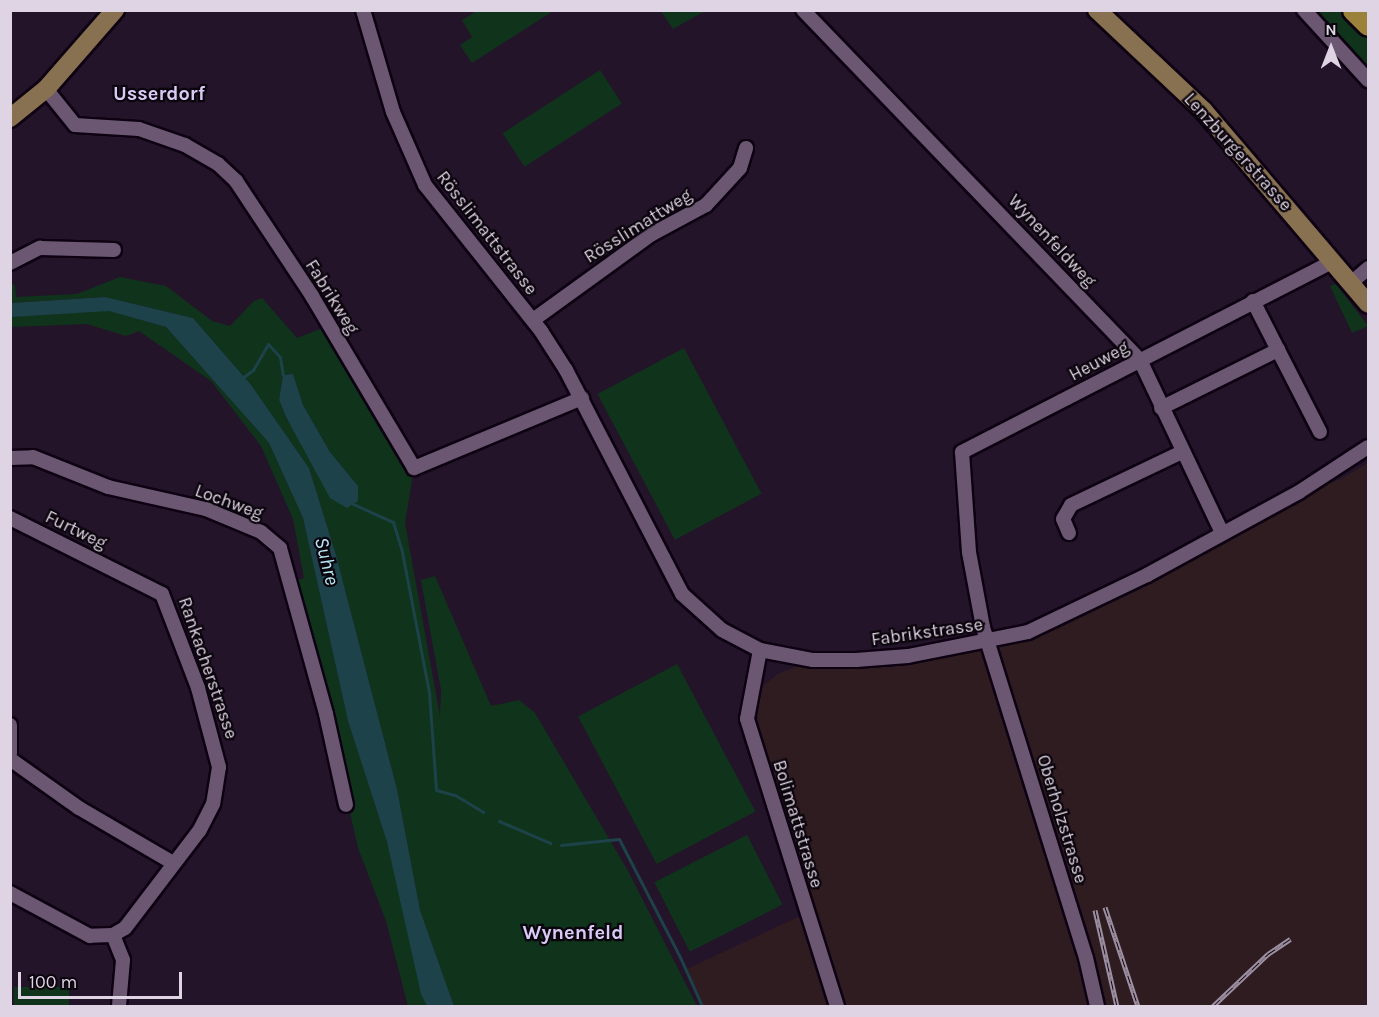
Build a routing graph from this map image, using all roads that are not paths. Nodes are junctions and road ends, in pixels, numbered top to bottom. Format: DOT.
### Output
graph roads {
  1 [pos="115,10"];
  2 [pos="363,10"];
  3 [pos="803,10"];
  4 [pos="1097,10"];
  5 [pos="1304,10"];
  6 [pos="1353,10"];
  7 [pos="1368,25"];
  8 [pos="1368,80"];
  9 [pos="46,89"];
  10 [pos="12,114"];
  11 [pos="746,148"];
  12 [pos="114,250"];
  13 [pos="1333,261"];
  14 [pos="10,263"];
  15 [pos="1368,268"];
  16 [pos="1351,284"];
  17 [pos="1253,301"];
  18 [pos="1368,305"];
  19 [pos="533,320"];
  20 [pos="1278,350"];
  21 [pos="1140,360"];
  22 [pos="582,398"];
  23 [pos="1161,408"];
  24 [pos="1320,432"];
  25 [pos="1368,447"];
  26 [pos="962,452"];
  27 [pos="1182,452"];
  28 [pos="10,458"];
  29 [pos="10,518"];
  30 [pos="1069,533"];
  31 [pos="1222,533"];
  32 [pos="125,573"];
  33 [pos="988,643"];
  34 [pos="760,650"];
  35 [pos="10,726"];
  36 [pos="10,753"];
  37 [pos="10,759"];
  38 [pos="346,805"];
  39 [pos="173,863"];
  40 [pos="10,893"];
  41 [pos="113,935"];
  42 [pos="119,1006"];
  43 [pos="837,1006"];
  44 [pos="1097,1006"];
  1 -- 9 [label="main road"];
  2 -- 19 [label="street, Rösslimattstrasse"];
  3 -- 21 [label="street, Wynenfeldweg"];
  4 -- 13 [label="main road, Lenzburgerstrasse"];
  5 -- 8 [label="street"];
  6 -- 7 [label="highway"];
  9 -- 10 [label="main road"];
  9 -- 22 [label="street, Fabrikweg"];
  11 -- 19 [label="street, Rösslimattweg"];
  12 -- 14 [label="street"];
  13 -- 16 [label="main road, Lenzburgerstrasse"];
  13 -- 17 [label="street, Heuweg"];
  15 -- 16 [label="street"];
  16 -- 18 [label="main road, Lenzburgerstrasse"];
  17 -- 20 [label="street"];
  17 -- 21 [label="street, Heuweg"];
  19 -- 22 [label="street, Rösslimattstrasse"];
  20 -- 23 [label="street"];
  20 -- 24 [label="street"];
  21 -- 23 [label="street, Wynenfeldweg"];
  21 -- 26 [label="street, Heuweg"];
  22 -- 34 [label="street, Fabrikstrasse"];
  23 -- 27 [label="street, Wynenfeldweg"];
  25 -- 31 [label="street, Fabrikstrasse"];
  26 -- 33 [label="street, Oberholzstrasse"];
  27 -- 30 [label="street"];
  27 -- 31 [label="street, Wynenfeldweg"];
  28 -- 38 [label="street, Lochweg"];
  29 -- 32 [label="street, Furtweg"];
  31 -- 33 [label="street, Fabrikstrasse"];
  32 -- 39 [label="street, Rankacherstrasse"];
  33 -- 34 [label="street, Fabrikstrasse"];
  33 -- 44 [label="street, Oberholzstrasse"];
  34 -- 43 [label="street, Bolimattstrasse"];
  35 -- 36 [label="street"];
  37 -- 39 [label="street"];
  39 -- 41 [label="street, Rankacherstrasse"];
  40 -- 41 [label="street"];
  41 -- 42 [label="street"];
}
